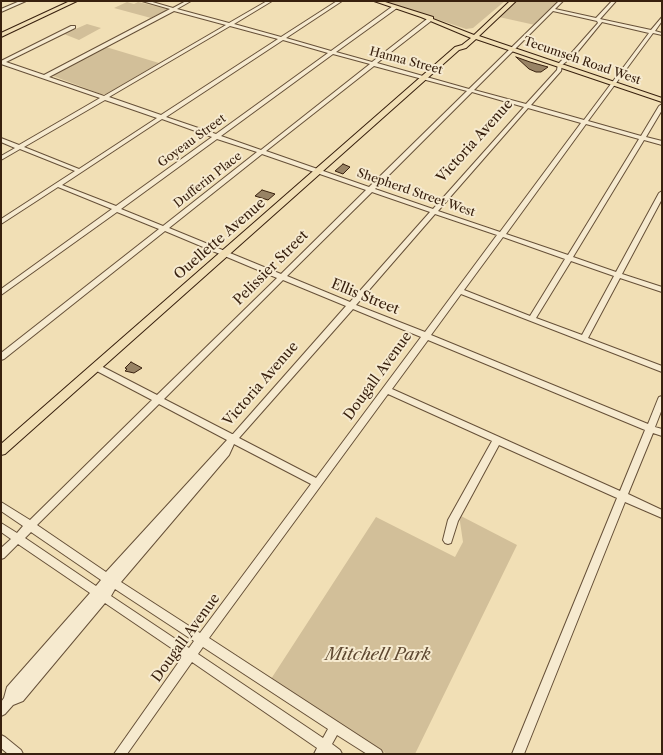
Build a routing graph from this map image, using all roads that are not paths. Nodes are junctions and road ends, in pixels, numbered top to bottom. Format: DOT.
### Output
graph roads {
  1 [pos="24,1"];
  2 [pos="74,1"];
  3 [pos="144,1"];
  4 [pos="189,1"];
  5 [pos="270,1"];
  6 [pos="340,1"];
  7 [pos="377,1"];
  8 [pos="507,1"];
  9 [pos="513,1"];
  10 [pos="561,1"];
  11 [pos="614,1"];
  12 [pos="620,1"];
  13 [pos="396,7"];
  14 [pos="173,9"];
  15 [pos="552,10"];
  16 [pos="1,11"];
  17 [pos="662,18"];
  18 [pos="426,19"];
  19 [pos="599,20"];
  20 [pos="229,24"];
  21 [pos="73,27"];
  22 [pos="652,32"];
  23 [pos="662,34"];
  24 [pos="1,35"];
  25 [pos="473,35"];
  26 [pos="282,39"];
  27 [pos="512,49"];
  28 [pos="333,53"];
  29 [pos="2,62"];
  30 [pos="374,64"];
  31 [pos="560,65"];
  32 [pos="45,77"];
  33 [pos="424,78"];
  34 [pos="613,84"];
  35 [pos="470,90"];
  36 [pos="105,98"];
  37 [pos="662,100"];
  38 [pos="526,106"];
  39 [pos="662,106"];
  40 [pos="162,117"];
  41 [pos="585,122"];
  42 [pos="217,136"];
  43 [pos="643,137"];
  44 [pos="1,140"];
  45 [pos="662,142"];
  46 [pos="20,147"];
  47 [pos="262,152"];
  48 [pos="1,158"];
  49 [pos="79,171"];
  50 [pos="318,171"];
  51 [pos="58,185"];
  52 [pos="370,189"];
  53 [pos="662,193"];
  54 [pos="117,209"];
  55 [pos="433,211"];
  56 [pos="1,222"];
  57 [pos="164,229"];
  58 [pos="501,235"];
  59 [pos="225,254"];
  60 [pos="569,258"];
  61 [pos="618,275"];
  62 [pos="282,277"];
  63 [pos="662,290"];
  64 [pos="459,291"];
  65 [pos="1,293"];
  66 [pos="351,305"];
  67 [pos="532,319"];
  68 [pos="426,336"];
  69 [pos="584,339"];
  70 [pos="1,357"];
  71 [pos="96,367"];
  72 [pos="662,368"];
  73 [pos="386,390"];
  74 [pos="662,399"];
  75 [pos="157,400"];
  76 [pos="650,428"];
  77 [pos="662,433"];
  78 [pos="232,440"];
  79 [pos="497,440"];
  80 [pos="1,451"];
  81 [pos="317,483"];
  82 [pos="622,496"];
  83 [pos="1,506"];
  84 [pos="662,514"];
  85 [pos="1,527"];
  86 [pos="30,527"];
  87 [pos="18,539"];
  88 [pos="448,540"];
  89 [pos="1,555"];
  90 [pos="110,581"];
  91 [pos="100,595"];
  92 [pos="201,640"];
  93 [pos="191,657"];
  94 [pos="1,710"];
  95 [pos="335,727"];
  96 [pos="1,741"];
  97 [pos="322,750"];
  98 [pos="18,754"];
  99 [pos="120,754"];
  100 [pos="336,754"];
  101 [pos="377,754"];
  102 [pos="518,754"];
  1 -- 16 [label="street"];
  2 -- 24 [label="main road"];
  3 -- 14 [label="street, Hanna Street"];
  4 -- 14 [label="street"];
  5 -- 20 [label="street"];
  6 -- 26 [label="street"];
  7 -- 13 [label="main road, Tecumseh Road West"];
  8 -- 25 [label="main road, Ouellette Avenue"];
  9 -- 25 [label="main road, Ouellette Avenue"];
  10 -- 15 [label="street, Pelissier Street"];
  11 -- 19 [label="street, Victoria Avenue"];
  12 -- 19 [label="street, Victoria Avenue"];
  13 -- 18 [label="main road, Tecumseh Road West"];
  13 -- 28 [label="street, Goyeau Street"];
  14 -- 20 [label="street, Hanna Street"];
  14 -- 32 [label="street"];
  15 -- 19 [label="street"];
  15 -- 27 [label="street, Pelissier Street"];
  17 -- 22 [label="street, Dougall Avenue"];
  18 -- 25 [label="main road, Tecumseh Road West"];
  18 -- 30 [label="street, Dufferin Place"];
  19 -- 22 [label="street"];
  19 -- 31 [label="street, Victoria Avenue"];
  20 -- 26 [label="street, Hanna Street"];
  20 -- 36 [label="street"];
  21 -- 29 [label="street"];
  22 -- 23 [label="street"];
  22 -- 34 [label="street, Dougall Avenue"];
  25 -- 27 [label="main road, Tecumseh Road West"];
  25 -- 33 [label="main road, Ouellette Avenue"];
  26 -- 28 [label="street, Hanna Street"];
  26 -- 40 [label="street"];
  27 -- 31 [label="main road, Tecumseh Road West"];
  27 -- 35 [label="street, Pelissier Street"];
  28 -- 30 [label="street, Hanna Street"];
  28 -- 42 [label="street, Goyeau Street"];
  29 -- 32 [label="street, Shepherd Street West"];
  30 -- 33 [label="street, Hanna Street"];
  30 -- 47 [label="street, Dufferin Place"];
  31 -- 34 [label="main road, Tecumseh Road West"];
  31 -- 38 [label="street, Victoria Avenue"];
  32 -- 36 [label="street, Shepherd Street West"];
  33 -- 35 [label="street, Hanna Street"];
  33 -- 50 [label="main road, Ouellette Avenue"];
  34 -- 37 [label="main road, Tecumseh Road West"];
  34 -- 41 [label="street, Dougall Avenue"];
  35 -- 38 [label="street, Hanna Street"];
  35 -- 52 [label="street, Pelissier Street"];
  36 -- 40 [label="street, Shepherd Street West"];
  36 -- 46 [label="street"];
  38 -- 41 [label="street, Hanna Street"];
  38 -- 55 [label="street, Victoria Avenue"];
  39 -- 43 [label="street"];
  40 -- 42 [label="street, Shepherd Street West"];
  40 -- 49 [label="street"];
  41 -- 43 [label="street, Hanna Street"];
  41 -- 58 [label="street, Dougall Avenue"];
  42 -- 47 [label="street, Shepherd Street West"];
  42 -- 54 [label="street, Goyeau Street"];
  43 -- 45 [label="street, Hanna Street"];
  43 -- 60 [label="street"];
  44 -- 46 [label="street"];
  46 -- 48 [label="street"];
  46 -- 49 [label="street"];
  47 -- 50 [label="street, Shepherd Street West"];
  47 -- 57 [label="street, Dufferin Place"];
  49 -- 51 [label="street"];
  50 -- 52 [label="street, Shepherd Street West"];
  50 -- 59 [label="main road, Ouellette Avenue"];
  51 -- 54 [label="street, Ellis Street"];
  51 -- 56 [label="street"];
  52 -- 55 [label="street, Shepherd Street West"];
  52 -- 62 [label="street, Pelissier Street"];
  53 -- 61 [label="street"];
  54 -- 57 [label="street, Ellis Street"];
  54 -- 65 [label="street, Goyeau Street"];
  55 -- 58 [label="street, Shepherd Street West"];
  55 -- 66 [label="street, Victoria Avenue"];
  57 -- 59 [label="street, Ellis Street"];
  57 -- 70 [label="street, Dufferin Place"];
  58 -- 60 [label="street, Shepherd Street West"];
  58 -- 64 [label="street, Dougall Avenue"];
  59 -- 62 [label="street, Ellis Street"];
  59 -- 71 [label="main road, Ouellette Avenue"];
  60 -- 61 [label="street, Shepherd Street West"];
  60 -- 67 [label="street"];
  61 -- 63 [label="street, Shepherd Street West"];
  61 -- 69 [label="street"];
  62 -- 66 [label="street, Ellis Street"];
  62 -- 75 [label="street, Pelissier Street"];
  64 -- 67 [label="street"];
  64 -- 68 [label="street, Dougall Avenue"];
  66 -- 68 [label="street, Ellis Street"];
  66 -- 78 [label="street, Victoria Avenue"];
  67 -- 69 [label="street"];
  68 -- 73 [label="street, Dougall Avenue"];
  68 -- 76 [label="street, Ellis Street"];
  69 -- 72 [label="street"];
  71 -- 75 [label="street"];
  71 -- 80 [label="main road, Ouellette Avenue"];
  73 -- 79 [label="street"];
  73 -- 81 [label="street, Dougall Avenue"];
  74 -- 76 [label="street"];
  75 -- 78 [label="street"];
  75 -- 86 [label="street, Pelissier Street"];
  76 -- 77 [label="street, Ellis Street"];
  76 -- 82 [label="street"];
  78 -- 81 [label="street"];
  78 -- 90 [label="street, Victoria Avenue"];
  79 -- 82 [label="street"];
  79 -- 88 [label="street"];
  81 -- 92 [label="street, Dougall Avenue"];
  82 -- 84 [label="street"];
  82 -- 102 [label="street"];
  83 -- 86 [label="street"];
  85 -- 87 [label="street"];
  86 -- 87 [label="street, Pelissier Street"];
  86 -- 90 [label="street"];
  87 -- 89 [label="street, Pelissier Street"];
  87 -- 91 [label="street"];
  90 -- 91 [label="street, Victoria Avenue"];
  90 -- 92 [label="street"];
  91 -- 93 [label="street"];
  91 -- 94 [label="street, Victoria Avenue"];
  92 -- 93 [label="street, Dougall Avenue"];
  92 -- 95 [label="street"];
  93 -- 97 [label="street"];
  93 -- 99 [label="street, Dougall Avenue"];
  95 -- 97 [label="street"];
  95 -- 101 [label="street"];
  96 -- 98 [label="street"];
  97 -- 100 [label="street"];
}
